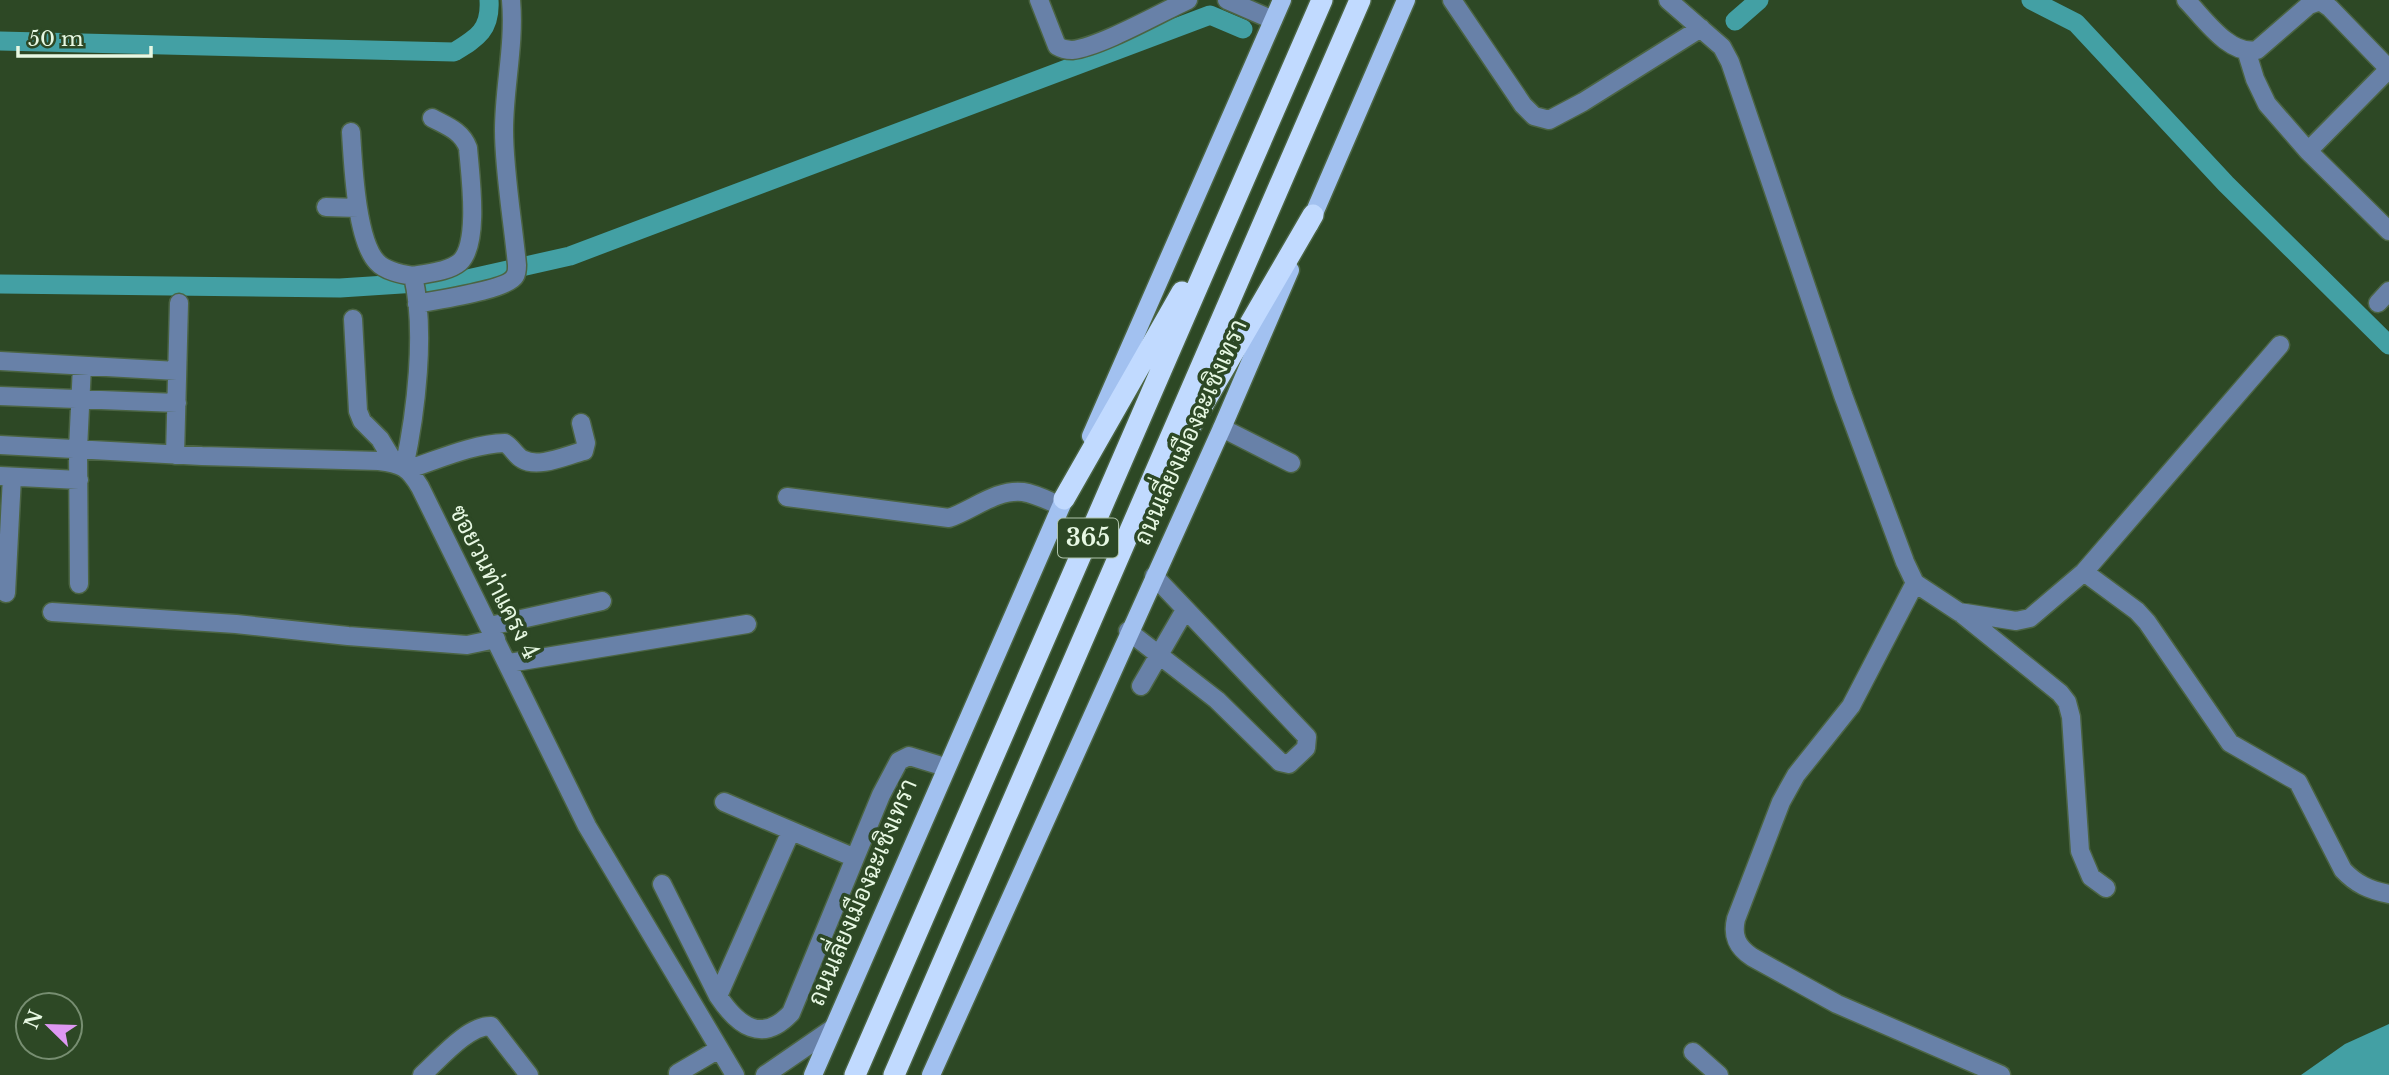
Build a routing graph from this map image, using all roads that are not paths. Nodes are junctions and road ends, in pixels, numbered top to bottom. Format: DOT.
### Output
graph roads {
  1 [pos="511,0"];
  2 [pos="1039,0"];
  3 [pos="1188,0"];
  4 [pos="1227,0"];
  5 [pos="1282,0"];
  6 [pos="1322,0"];
  7 [pos="1360,0"];
  8 [pos="1406,0"];
  9 [pos="1452,0"];
  10 [pos="1668,0"];
  11 [pos="2186,0"];
  12 [pos="1273,20"];
  13 [pos="1700,28"];
  14 [pos="2247,52"];
  15 [pos="2389,69"];
  16 [pos="432,118"];
  17 [pos="351,132"];
  18 [pos="2308,151"];
  19 [pos="1236,198"];
  20 [pos="326,207"];
  21 [pos="358,208"];
  22 [pos="1313,215"];
  23 [pos="2389,231"];
  24 [pos="413,276"];
  25 [pos="179,303"];
  26 [pos="417,304"];
  27 [pos="353,319"];
  28 [pos="2280,345"];
  29 [pos="0,360"];
  30 [pos="82,366"];
  31 [pos="177,371"];
  32 [pos="0,396"];
  33 [pos="81,398"];
  34 [pos="177,403"];
  35 [pos="581,423"];
  36 [pos="1222,428"];
  37 [pos="0,445"];
  38 [pos="78,449"];
  39 [pos="175,454"];
  40 [pos="1291,463"];
  41 [pos="403,467"];
  42 [pos="6,476"];
  43 [pos="79,480"];
  44 [pos="788,497"];
  45 [pos="1062,503"];
  46 [pos="1131,529"];
  47 [pos="2084,572"];
  48 [pos="1154,576"];
  49 [pos="1915,583"];
  50 [pos="79,584"];
  51 [pos="6,593"];
  52 [pos="602,601"];
  53 [pos="1185,610"];
  54 [pos="52,612"];
  55 [pos="1959,612"];
  56 [pos="747,624"];
  57 [pos="1128,631"];
  58 [pos="493,633"];
  59 [pos="1158,653"];
  60 [pos="509,663"];
  61 [pos="1141,686"];
  62 [pos="945,767"];
  63 [pos="723,802"];
  64 [pos="791,831"];
  65 [pos="855,858"];
  66 [pos="662,884"];
  67 [pos="2106,888"];
  68 [pos="2389,894"];
  69 [pos="718,996"];
  70 [pos="832,1029"];
  71 [pos="719,1049"];
  72 [pos="1693,1052"];
  73 [pos="678,1073"];
  74 [pos="931,1074"];
  75 [pos="422,1075"];
  76 [pos="529,1075"];
  77 [pos="735,1075"];
  78 [pos="765,1075"];
  79 [pos="813,1075"];
  80 [pos="855,1075"];
  81 [pos="894,1075"];
  82 [pos="1719,1075"];
  83 [pos="2001,1075"];
  1 -- 26 [label="street"];
  2 -- 3 [label="street"];
  4 -- 12 [label="street"];
  5 -- 12 [label="main road, ถนนเลี่ยงเมืองฉะเชิงเทรา / 365"];
  6 -- 19 [label="highway, ถนนเลี่ยงเมืองฉะเชิงเทรา / 365"];
  7 -- 46 [label="highway, ถนนเลี่ยงเมืองฉะเชิงเทรา / 365"];
  8 -- 22 [label="main road, ถนนเลี่ยงเมืองฉะเชิงเทรา"];
  9 -- 13 [label="street"];
  10 -- 13 [label="street"];
  11 -- 14 [label="street"];
  12 -- 45 [label="main road, ถนนเลี่ยงเมืองฉะเชิงเทรา / 365"];
  13 -- 49 [label="street"];
  14 -- 15 [label="street"];
  14 -- 18 [label="street"];
  15 -- 18 [label="street"];
  16 -- 24 [label="street"];
  17 -- 21 [label="street"];
  18 -- 23 [label="street"];
  19 -- 45 [label="highway"];
  19 -- 80 [label="highway, ถนนเลี่ยงเมืองฉะเชิงเทรา / 365"];
  20 -- 21 [label="street"];
  21 -- 24 [label="street"];
  22 -- 36 [label="main road, ถนนเลี่ยงเมืองฉะเชิงเทรา"];
  22 -- 46 [label="highway"];
  24 -- 26 [label="street"];
  25 -- 31 [label="street"];
  26 -- 41 [label="street"];
  27 -- 41 [label="street, ซอยวนท่าแครง 4"];
  28 -- 47 [label="street"];
  29 -- 30 [label="street"];
  30 -- 31 [label="street"];
  30 -- 33 [label="street"];
  31 -- 34 [label="street"];
  32 -- 33 [label="street"];
  33 -- 34 [label="street"];
  33 -- 38 [label="street"];
  34 -- 39 [label="street"];
  35 -- 41 [label="street"];
  36 -- 40 [label="street"];
  36 -- 48 [label="main road, ถนนเลี่ยงเมืองฉะเชิงเทรา"];
  37 -- 38 [label="street"];
  38 -- 39 [label="street"];
  38 -- 43 [label="street"];
  39 -- 41 [label="street"];
  41 -- 58 [label="street, ซอยวนท่าแครง 4"];
  42 -- 43 [label="street"];
  42 -- 51 [label="street"];
  43 -- 50 [label="street"];
  44 -- 45 [label="street"];
  45 -- 62 [label="main road, ถนนเลี่ยงเมืองฉะเชิงเทรา / 365"];
  46 -- 81 [label="highway, ถนนเลี่ยงเมืองฉะเชิงเทรา / 365"];
  47 -- 55 [label="street"];
  47 -- 68 [label="street"];
  48 -- 53 [label="street"];
  48 -- 57 [label="main road, ถนนเลี่ยงเมืองฉะเชิงเทรา"];
  49 -- 55 [label="street"];
  49 -- 83 [label="street"];
  52 -- 58 [label="street"];
  53 -- 59 [label="street"];
  53 -- 59 [label="street"];
  54 -- 58 [label="street"];
  55 -- 67 [label="street"];
  56 -- 60 [label="street"];
  57 -- 59 [label="street"];
  57 -- 74 [label="main road, ถนนเลี่ยงเมืองฉะเชิงเทรา"];
  58 -- 60 [label="street, ซอยวนท่าแครง 4"];
  59 -- 61 [label="street"];
  60 -- 71 [label="street, ซอยวนท่าแครง 4"];
  62 -- 65 [label="street"];
  62 -- 70 [label="main road, ถนนเลี่ยงเมืองฉะเชิงเทรา / 365"];
  63 -- 64 [label="street"];
  64 -- 65 [label="street"];
  64 -- 69 [label="street"];
  65 -- 69 [label="street"];
  66 -- 69 [label="street"];
  70 -- 78 [label="street"];
  70 -- 79 [label="main road, ถนนเลี่ยงเมืองฉะเชิงเทรา / 365"];
  71 -- 73 [label="street"];
  71 -- 77 [label="street, ซอยวนท่าแครง 4"];
  72 -- 82 [label="street"];
  75 -- 76 [label="street"];
}
